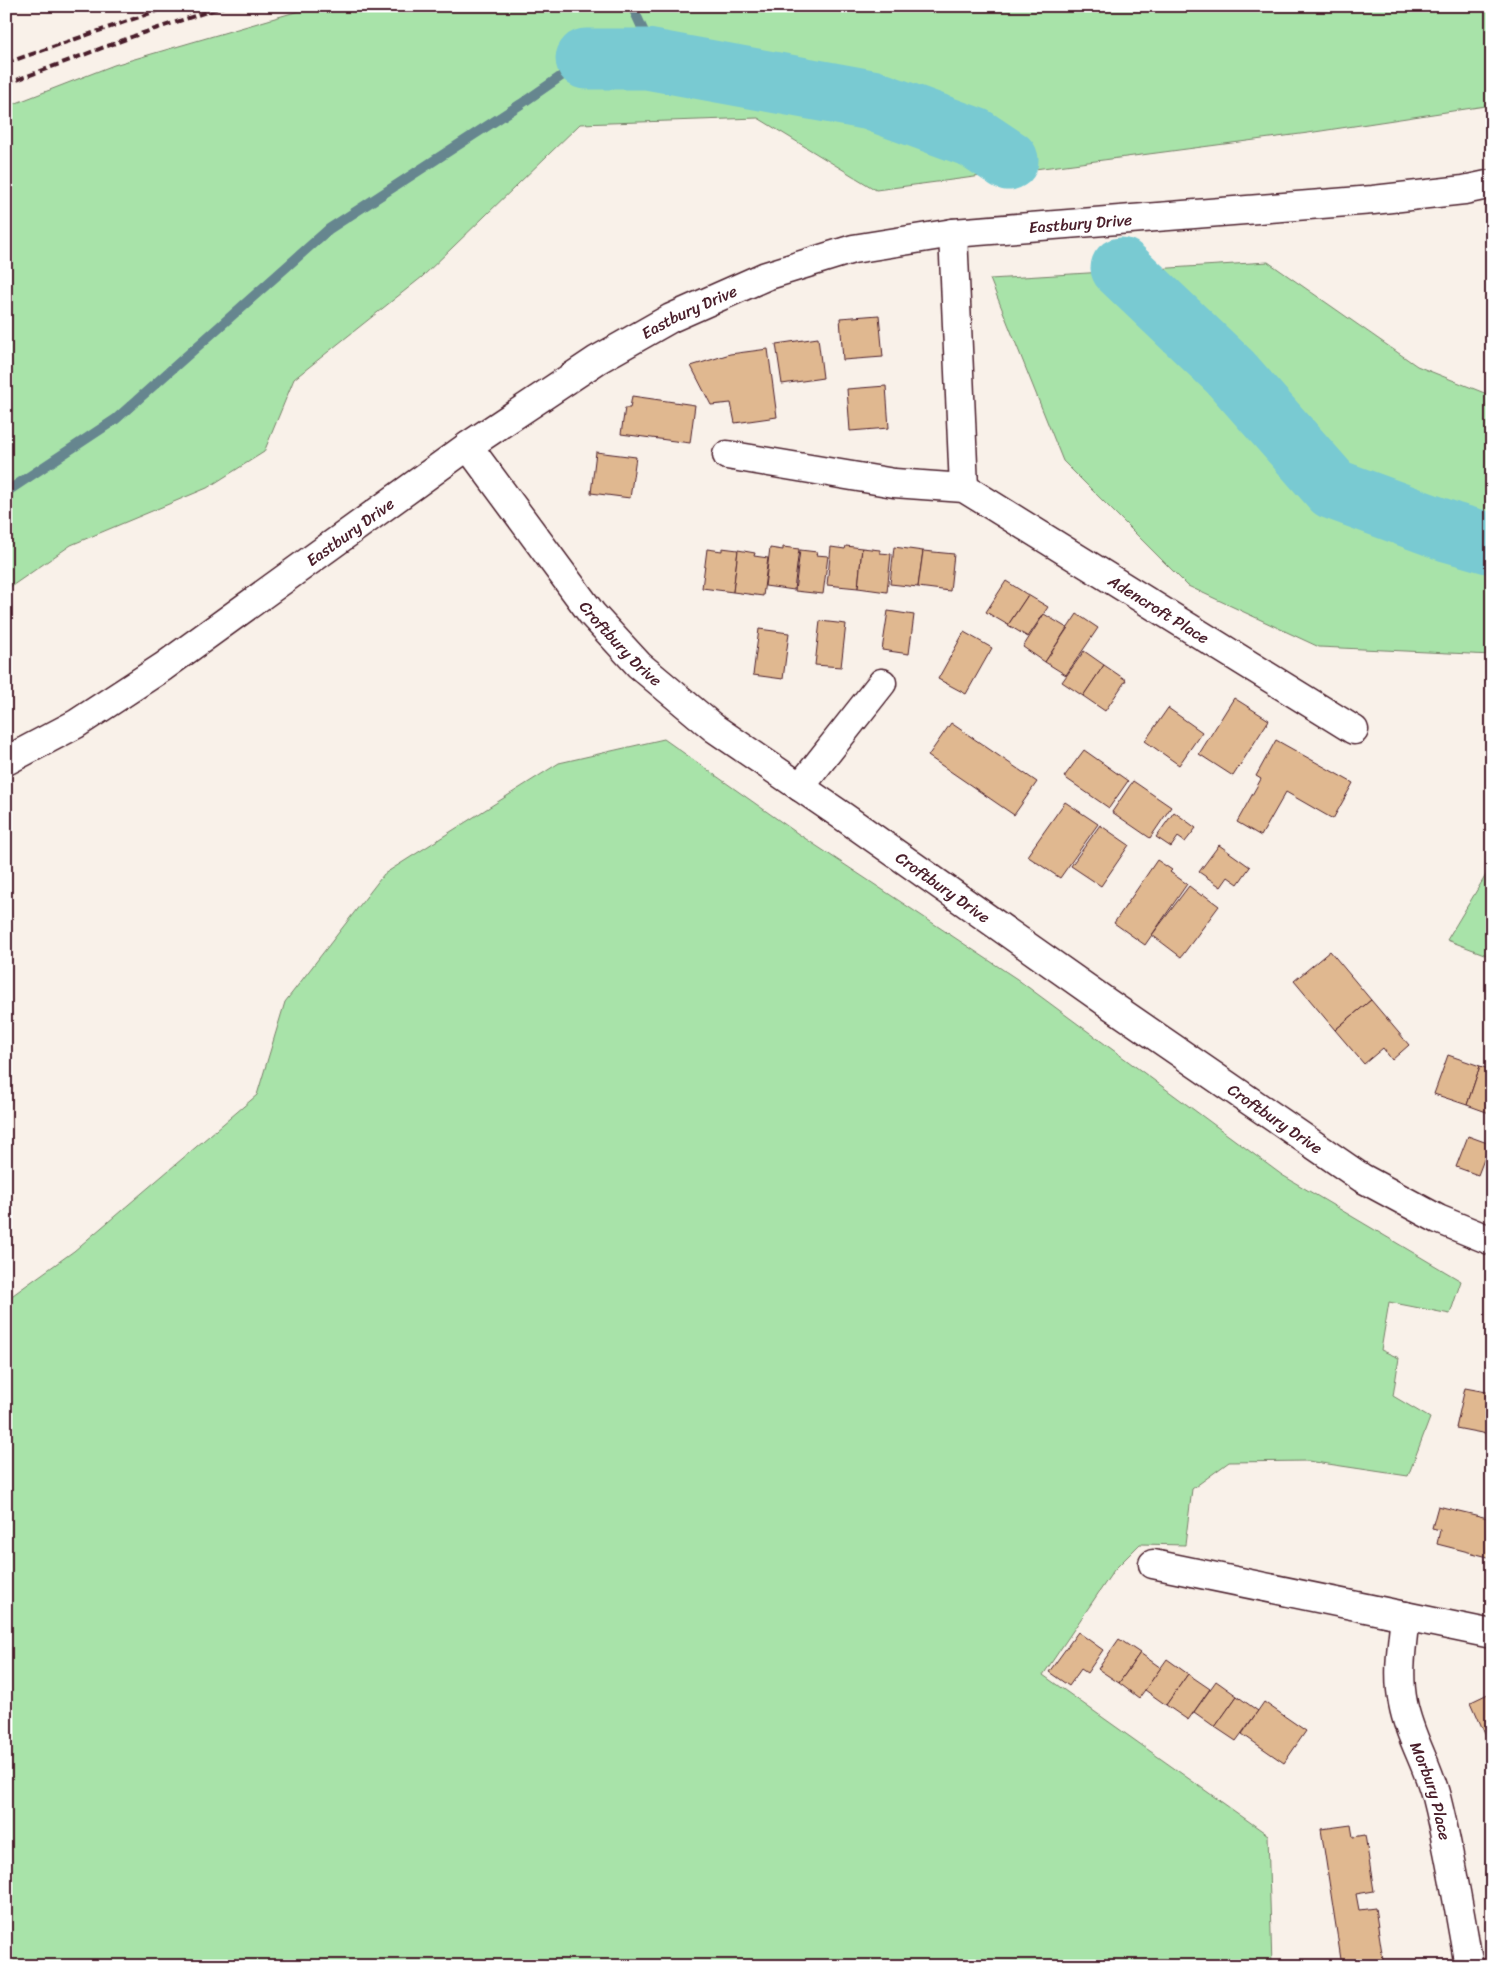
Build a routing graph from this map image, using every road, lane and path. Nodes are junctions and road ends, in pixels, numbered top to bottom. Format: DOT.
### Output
graph roads {
  1 [pos="1492,184"];
  2 [pos="953,233"];
  3 [pos="468,446"];
  4 [pos="727,455"];
  5 [pos="964,488"];
  6 [pos="882,683"];
  7 [pos="1354,730"];
  8 [pos="6,761"];
  9 [pos="800,787"];
  10 [pos="1492,1241"];
  11 [pos="1153,1564"];
  12 [pos="1405,1616"];
  13 [pos="1492,1634"];
  14 [pos="1469,1966"];
  1 -- 2 [label="street, Eastbury Drive"];
  2 -- 3 [label="street, Eastbury Drive"];
  2 -- 5 [label="street"];
  3 -- 8 [label="street, Eastbury Drive"];
  3 -- 9 [label="street, Croftbury Drive"];
  4 -- 5 [label="street, Adencroft Place"];
  5 -- 7 [label="street, Adencroft Place"];
  6 -- 9 [label="street"];
  9 -- 10 [label="street, Croftbury Drive"];
  11 -- 12 [label="street"];
  12 -- 13 [label="street"];
  12 -- 14 [label="street, Morbury Place"];
}
